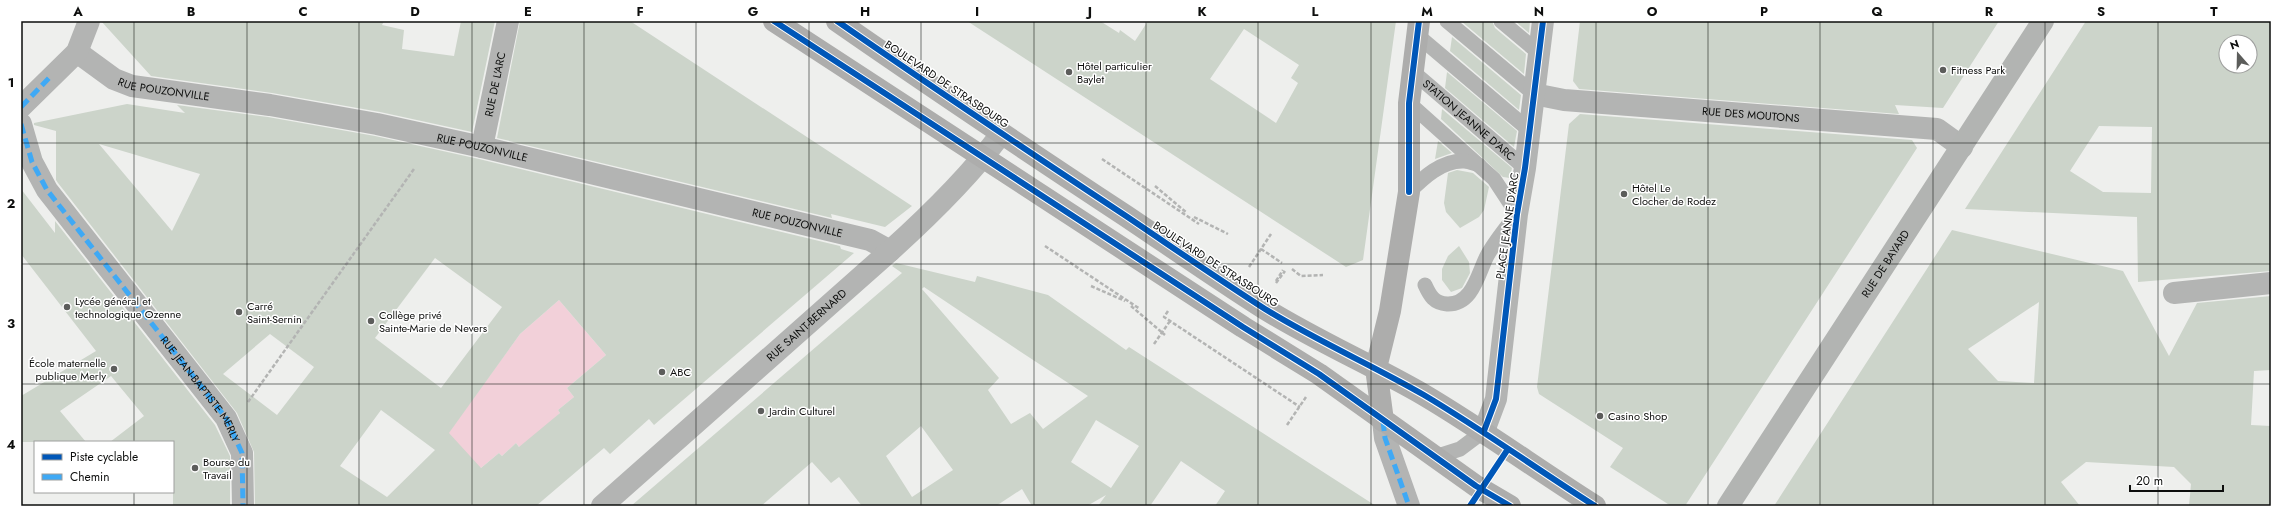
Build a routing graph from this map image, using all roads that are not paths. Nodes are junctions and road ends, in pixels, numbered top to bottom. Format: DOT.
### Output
graph roads {
  1 [pos="89,21"];
  2 [pos="508,21"];
  3 [pos="774,21"];
  4 [pos="837,21"];
  5 [pos="1447,21"];
  6 [pos="1501,21"];
  7 [pos="1543,21"];
  8 [pos="2043,21"];
  9 [pos="1418,28"];
  10 [pos="77,52"];
  11 [pos="1539,53"];
  12 [pos="1412,71"];
  13 [pos="1534,94"];
  14 [pos="1409,103"];
  15 [pos="21,107"];
  16 [pos="21,124"];
  17 [pos="1529,130"];
  18 [pos="1002,134"];
  19 [pos="482,147"];
  20 [pos="1962,147"];
  21 [pos="984,158"];
  22 [pos="1482,166"];
  23 [pos="1525,168"];
  24 [pos="1408,192"];
  25 [pos="1517,214"];
  26 [pos="890,251"];
  27 [pos="2271,283"];
  28 [pos="1425,285"];
  29 [pos="2174,293"];
  30 [pos="1376,368"];
  31 [pos="1383,420"];
  32 [pos="1484,431"];
  33 [pos="1436,457"];
  34 [pos="243,506"];
  35 [pos="602,506"];
  36 [pos="1409,506"];
  37 [pos="1510,506"];
  38 [pos="1595,506"];
  39 [pos="1728,506"];
  1 -- 10 [label="street"];
  2 -- 19 [label="street, RUE DE L'ARC"];
  3 -- 21 [label="main road"];
  4 -- 18 [label="main road, BOULEVARD DE STRASBOURG"];
  5 -- 13 [label="lane"];
  6 -- 11 [label="lane"];
  7 -- 11 [label="street, PLACE JEANNE D'ARC"];
  8 -- 20 [label="street, RUE DE BAYARD"];
  9 -- 12 [label="main road"];
  9 -- 17 [label="lane"];
  10 -- 15 [label="street"];
  10 -- 19 [label="street, RUE POUZONVILLE"];
  11 -- 13 [label="street, PLACE JEANNE D'ARC"];
  12 -- 14 [label="main road"];
  12 -- 23 [label="lane, STATION JEANNE D'ARC"];
  13 -- 17 [label="street, PLACE JEANNE D'ARC"];
  13 -- 20 [label="street, RUE DES MOUTONS"];
  14 -- 22 [label="lane"];
  14 -- 24 [label="main road"];
  16 -- 34 [label="street, RUE JEAN-BAPTISTE MERLY"];
  17 -- 23 [label="street, PLACE JEANNE D'ARC"];
  18 -- 21 [label="street, RUE SAINT-BERNARD"];
  18 -- 30 [label="main road, BOULEVARD DE STRASBOURG"];
  19 -- 26 [label="street, RUE POUZONVILLE"];
  20 -- 39 [label="street, RUE DE BAYARD"];
  21 -- 26 [label="street, RUE SAINT-BERNARD"];
  21 -- 31 [label="main road"];
  22 -- 24 [label="lane"];
  22 -- 25 [label="lane"];
  23 -- 25 [label="street, PLACE JEANNE D'ARC"];
  24 -- 30 [label="main road"];
  25 -- 28 [label="lane"];
  25 -- 32 [label="street, PLACE JEANNE D'ARC"];
  26 -- 35 [label="street, RUE SAINT-BERNARD"];
  27 -- 29 [label="street"];
  30 -- 31 [label="main road"];
  30 -- 32 [label="main road, BOULEVARD DE STRASBOURG"];
  31 -- 33 [label="main road"];
  31 -- 36 [label="street"];
  32 -- 33 [label="lane"];
  32 -- 38 [label="main road, BOULEVARD DE STRASBOURG"];
  33 -- 37 [label="main road"];
}
